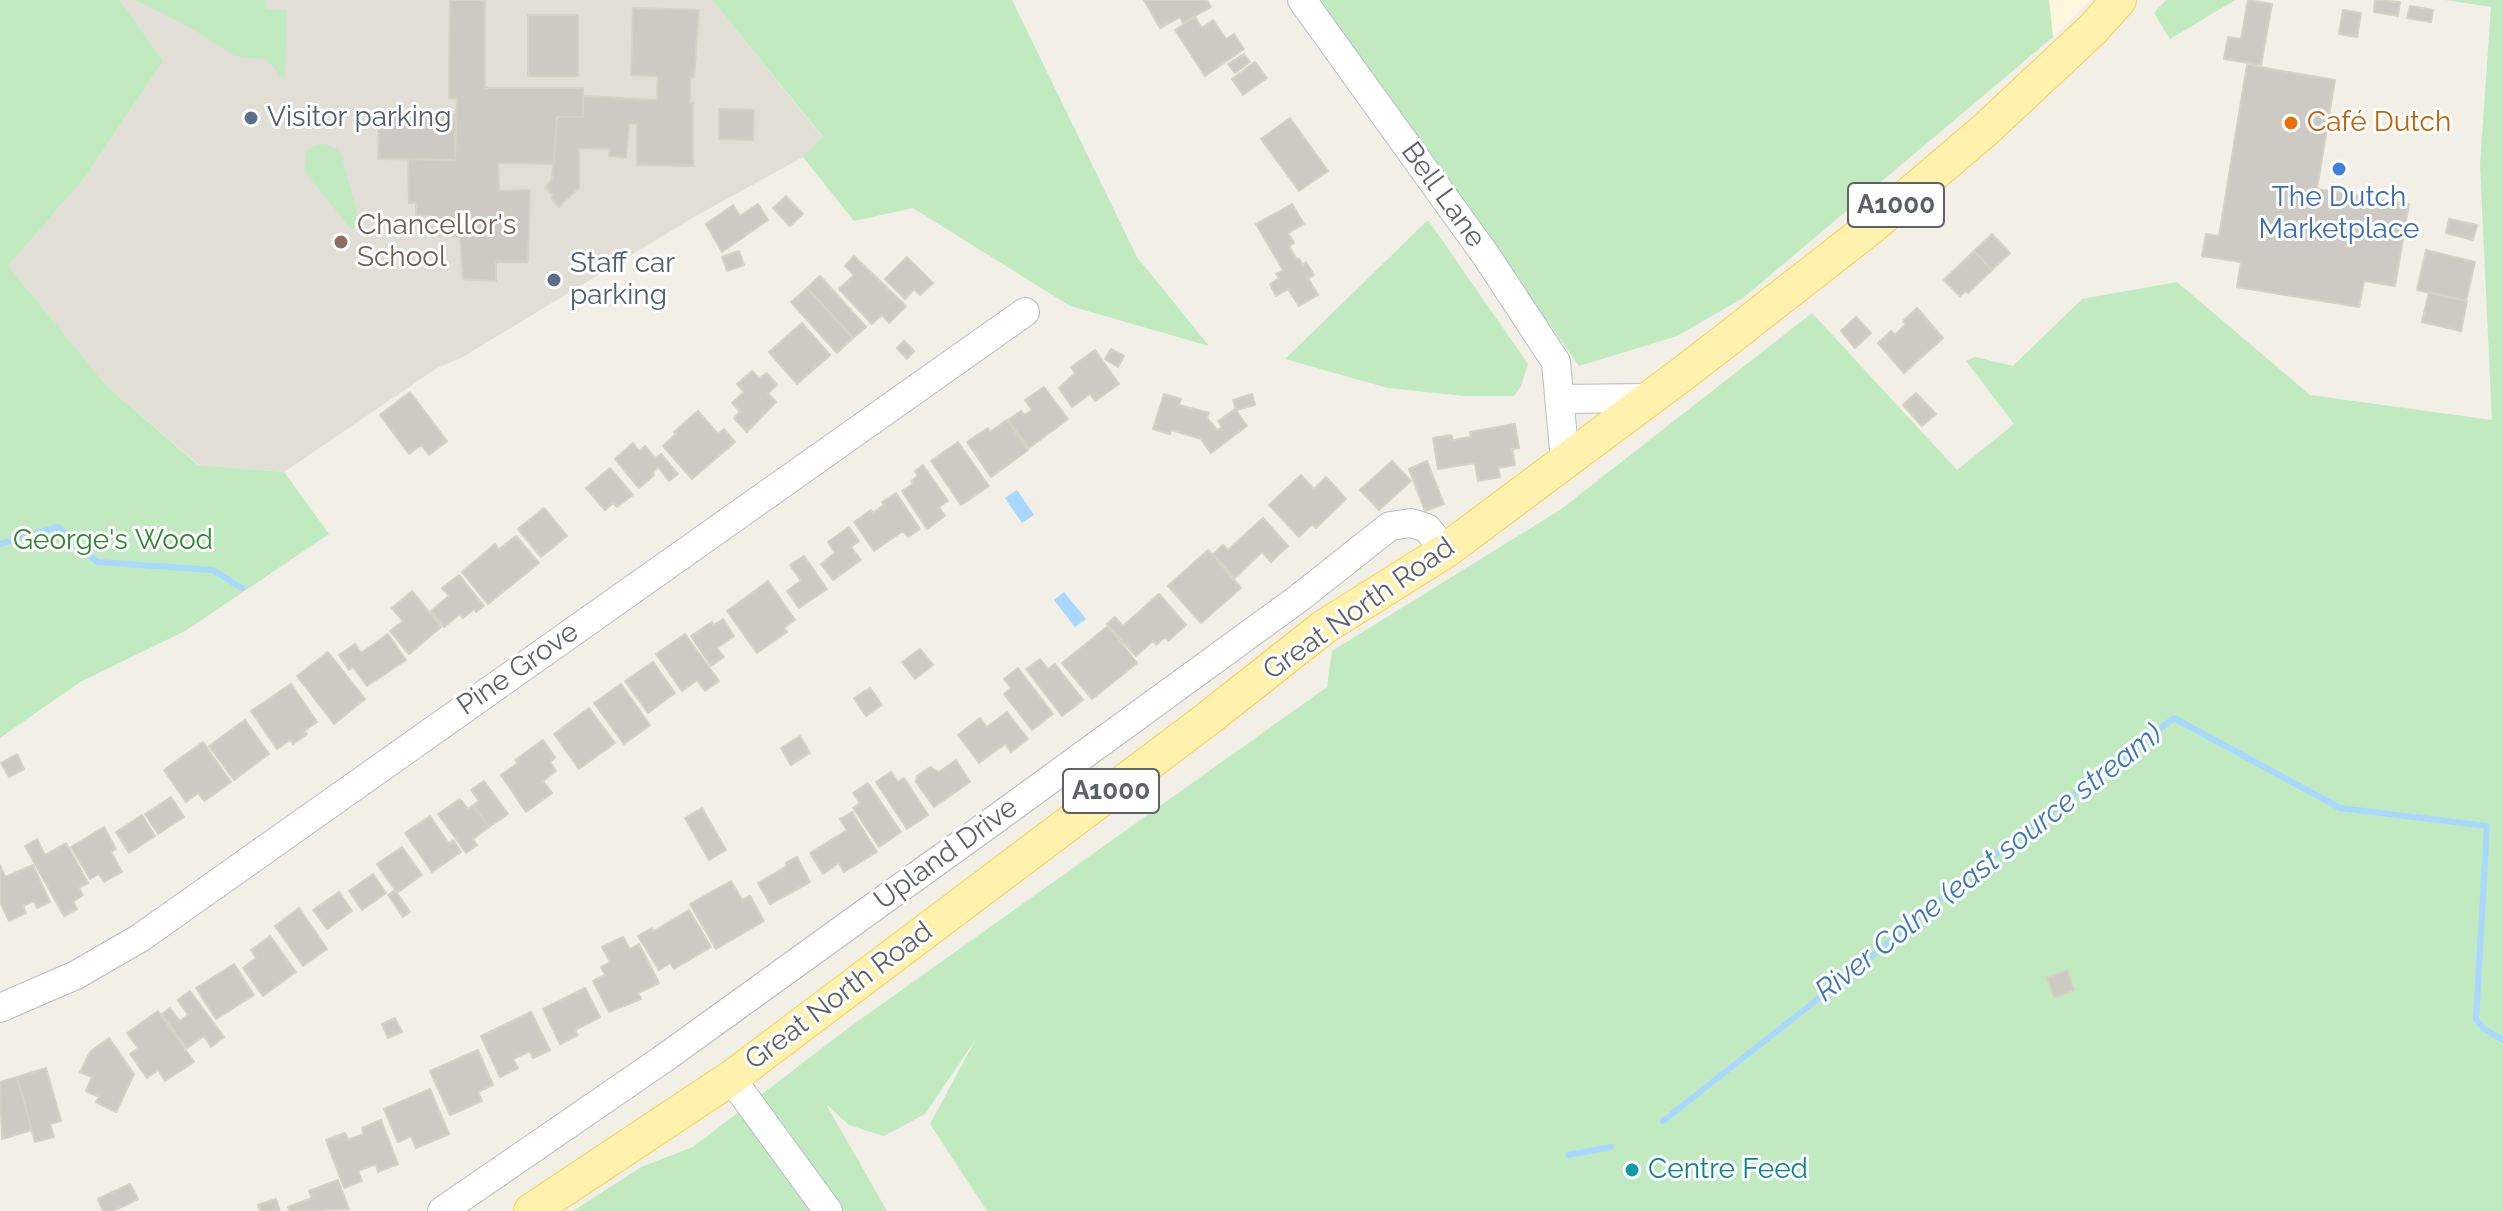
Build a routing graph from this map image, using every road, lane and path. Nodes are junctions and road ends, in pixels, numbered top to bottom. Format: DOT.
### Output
graph roads {
  1 [pos="1302,0"];
  2 [pos="2119,0"];
  3 [pos="1025,312"];
  4 [pos="1649,398"];
  5 [pos="1560,399"];
  6 [pos="1565,461"];
  7 [pos="1445,551"];
  8 [pos="0,1008"];
  9 [pos="731,1078"];
  10 [pos="442,1211"];
  11 [pos="531,1211"];
  12 [pos="828,1211"];
  1 -- 5 [label="street, Bell Lane"];
  2 -- 4 [label="main road, Great North Road / A1000"];
  3 -- 8 [label="street, Pine Grove"];
  4 -- 5 [label="street"];
  4 -- 6 [label="main road, Great North Road / A1000"];
  5 -- 6 [label="street, Bell Lane"];
  6 -- 7 [label="main road, Great North Road / A1000"];
  7 -- 9 [label="main road, Great North Road / A1000"];
  7 -- 10 [label="street, Upland Drive"];
  9 -- 11 [label="main road, Great North Road / A1000"];
  9 -- 12 [label="street"];
}
